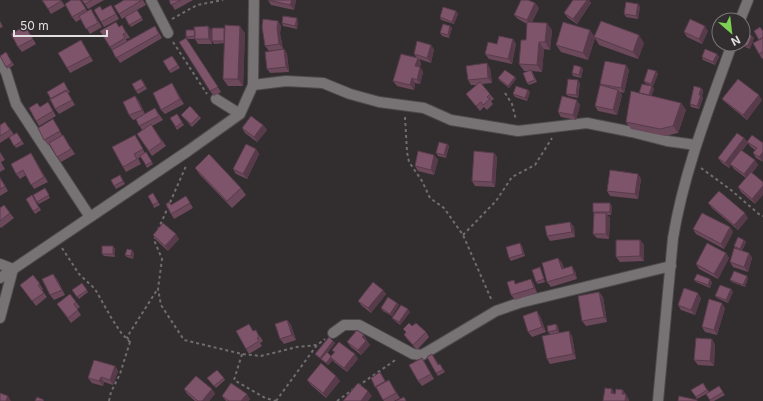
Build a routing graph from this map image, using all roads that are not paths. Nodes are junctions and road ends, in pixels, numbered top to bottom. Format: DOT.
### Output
graph roads {
  1 [pos="151,0"];
  2 [pos="254,0"];
  3 [pos="748,0"];
  4 [pos="743,12"];
  5 [pos="168,33"];
  6 [pos="729,52"];
  7 [pos="0,62"];
  8 [pos="253,85"];
  9 [pos="216,99"];
  10 [pos="240,114"];
  11 [pos="696,145"];
  12 [pos="90,217"];
  13 [pos="0,264"];
  14 [pos="671,266"];
  15 [pos="13,269"];
  16 [pos="3,277"];
  17 [pos="0,318"];
  18 [pos="333,333"];
  19 [pos="658,401"];
  1 -- 5 [label="street"];
  2 -- 8 [label="street"];
  3 -- 4 [label="street"];
  6 -- 11 [label="street"];
  7 -- 12 [label="street"];
  8 -- 10 [label="street"];
  8 -- 11 [label="street"];
  9 -- 10 [label="street"];
  10 -- 12 [label="street"];
  11 -- 14 [label="street"];
  12 -- 15 [label="street"];
  13 -- 15 [label="street"];
  14 -- 18 [label="street"];
  14 -- 19 [label="street"];
  15 -- 16 [label="street"];
  16 -- 17 [label="street"];
}
